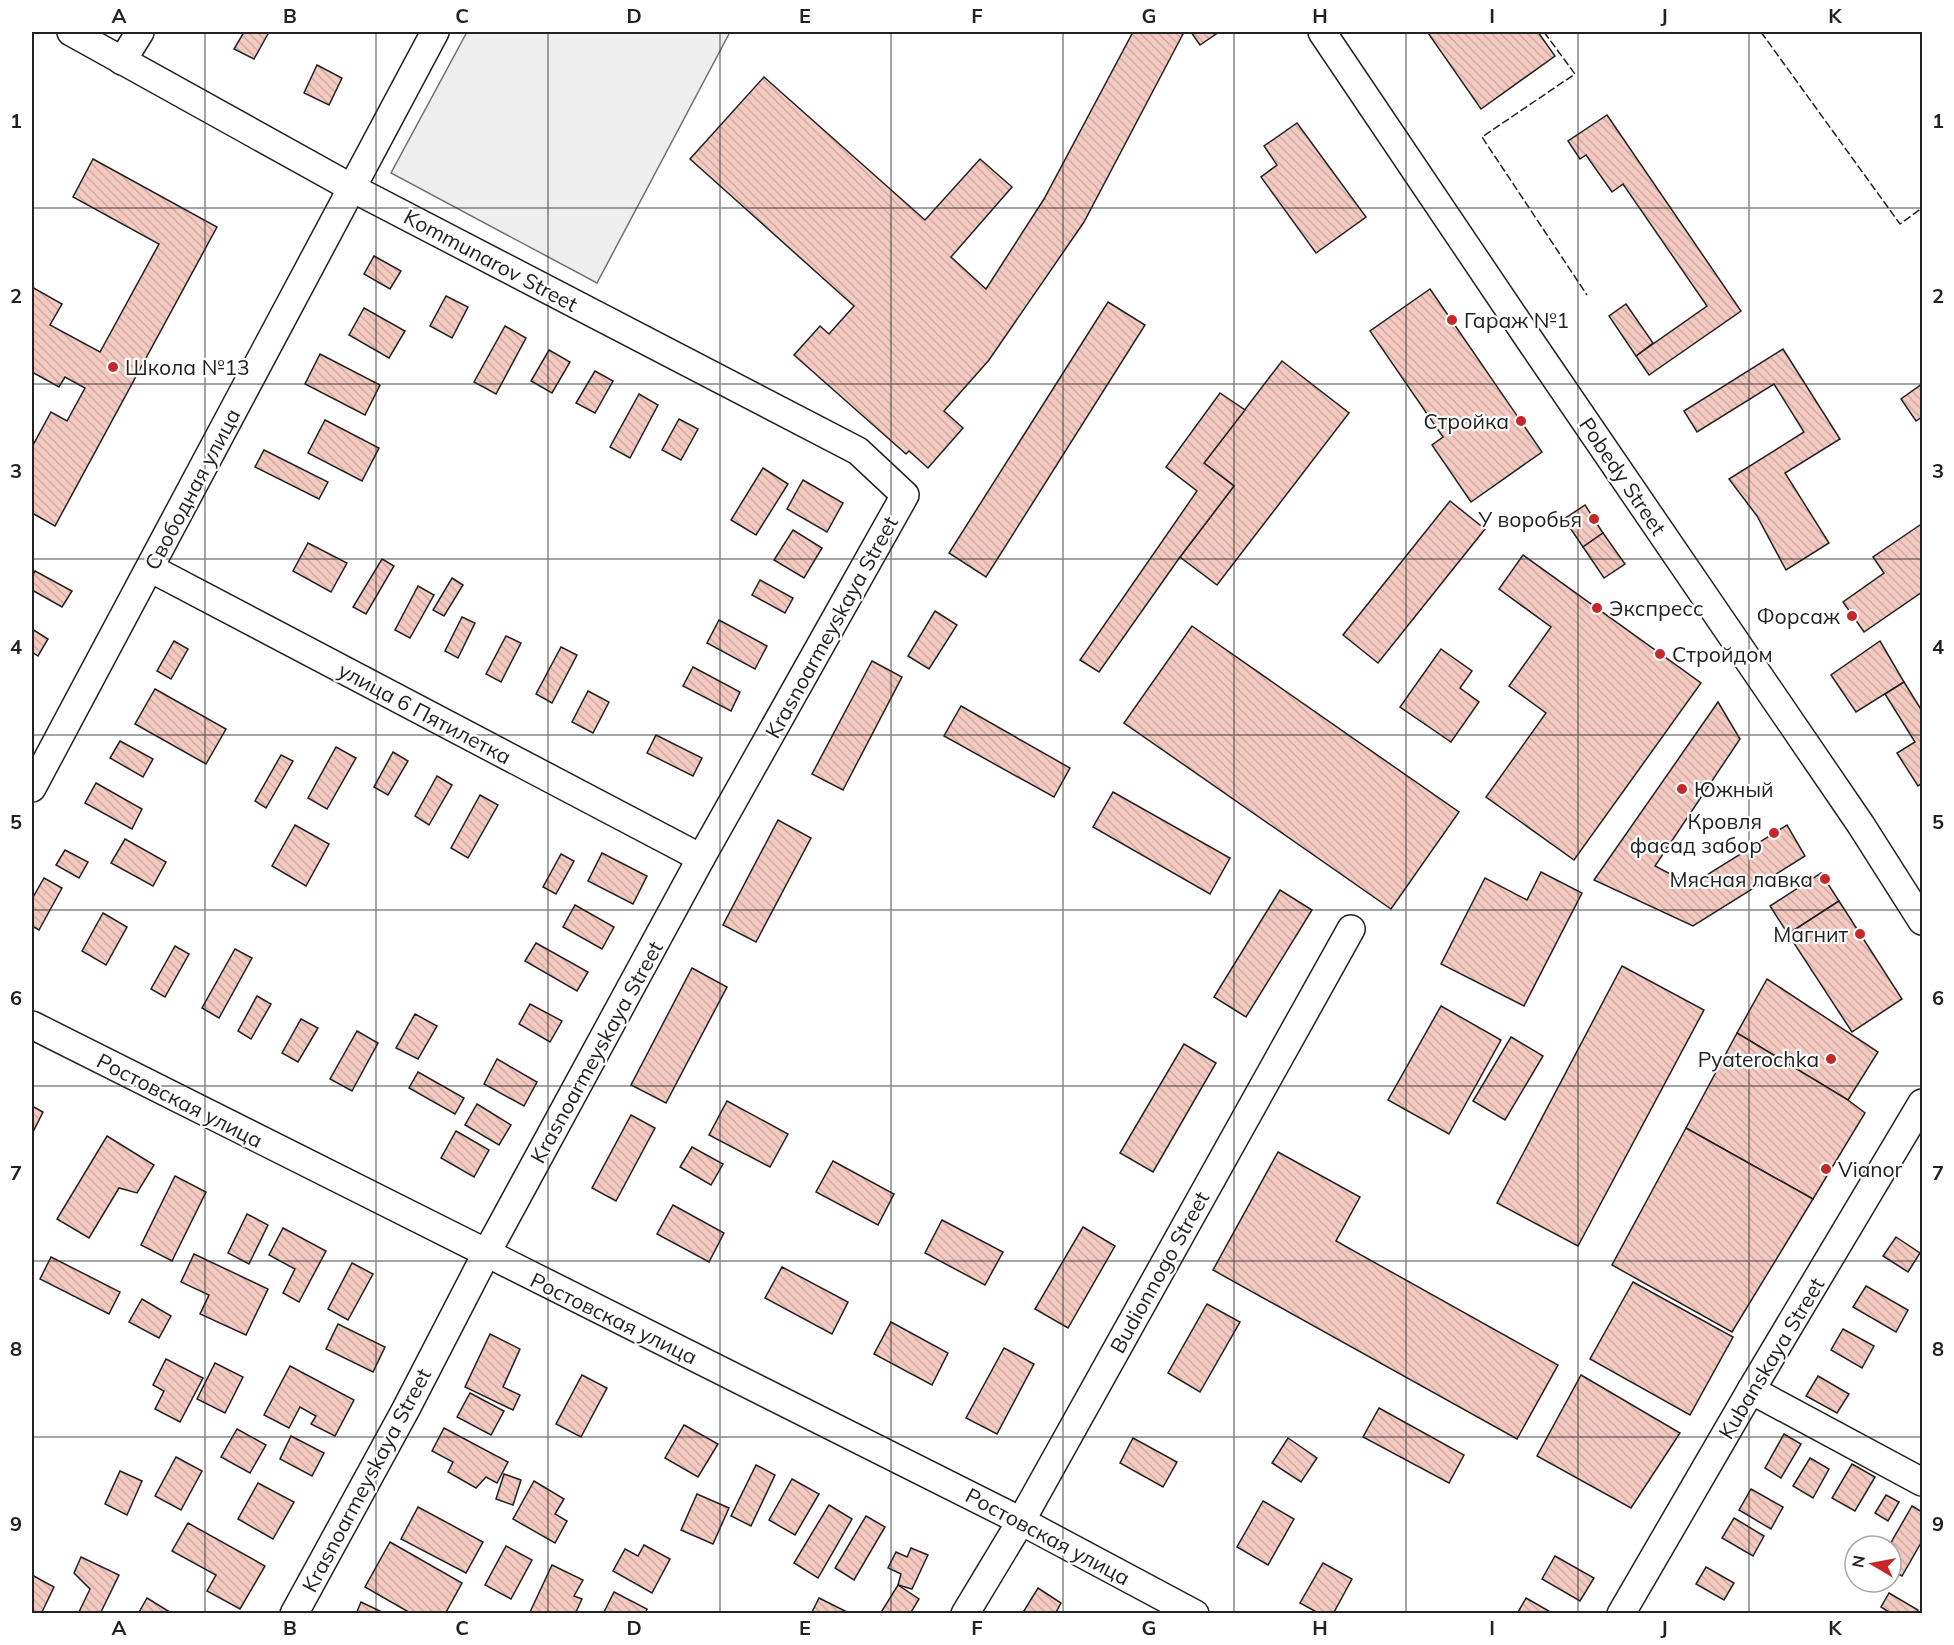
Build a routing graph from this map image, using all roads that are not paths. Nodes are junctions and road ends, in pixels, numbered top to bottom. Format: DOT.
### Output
graph roads {
  1 [pos="71,32"];
  2 [pos="140,32"];
  3 [pos="435,32"];
  4 [pos="1322,32"];
  5 [pos="122,61"];
  6 [pos="352,188"];
  7 [pos="905,495"];
  8 [pos="150,568"];
  9 [pos="32,788"];
  10 [pos="701,858"];
  11 [pos="1923,921"];
  12 [pos="1351,929"];
  13 [pos="32,1025"];
  14 [pos="1923,1103"];
  15 [pos="486,1254"];
  16 [pos="1751,1390"];
  17 [pos="1923,1482"];
  18 [pos="1021,1521"];
  19 [pos="294,1614"];
  20 [pos="965,1614"];
  21 [pos="1195,1614"];
  22 [pos="1621,1614"];
  1 -- 5 [label="street, Kommunarov Street"];
  2 -- 5 [label="street"];
  3 -- 6 [label="street, Свободная улица"];
  4 -- 11 [label="street, Pobedy Street"];
  5 -- 6 [label="street, Kommunarov Street"];
  6 -- 7 [label="street, Kommunarov Street"];
  6 -- 8 [label="street, Свободная улица"];
  7 -- 10 [label="street, Krasnoarmeyskaya Street"];
  8 -- 9 [label="street, Свободная улица"];
  8 -- 10 [label="street, улица 6 Пятилетка"];
  10 -- 15 [label="street, Krasnoarmeyskaya Street"];
  12 -- 18 [label="street, Budionnogo Street"];
  13 -- 15 [label="street, Ростовская улица"];
  14 -- 16 [label="street, Kubanskaya Street"];
  15 -- 18 [label="street, Ростовская улица"];
  15 -- 19 [label="street, Krasnoarmeyskaya Street"];
  16 -- 17 [label="street"];
  16 -- 22 [label="street, Kubanskaya Street"];
  18 -- 20 [label="street, Budionnogo Street"];
  18 -- 21 [label="street, Ростовская улица"];
}
